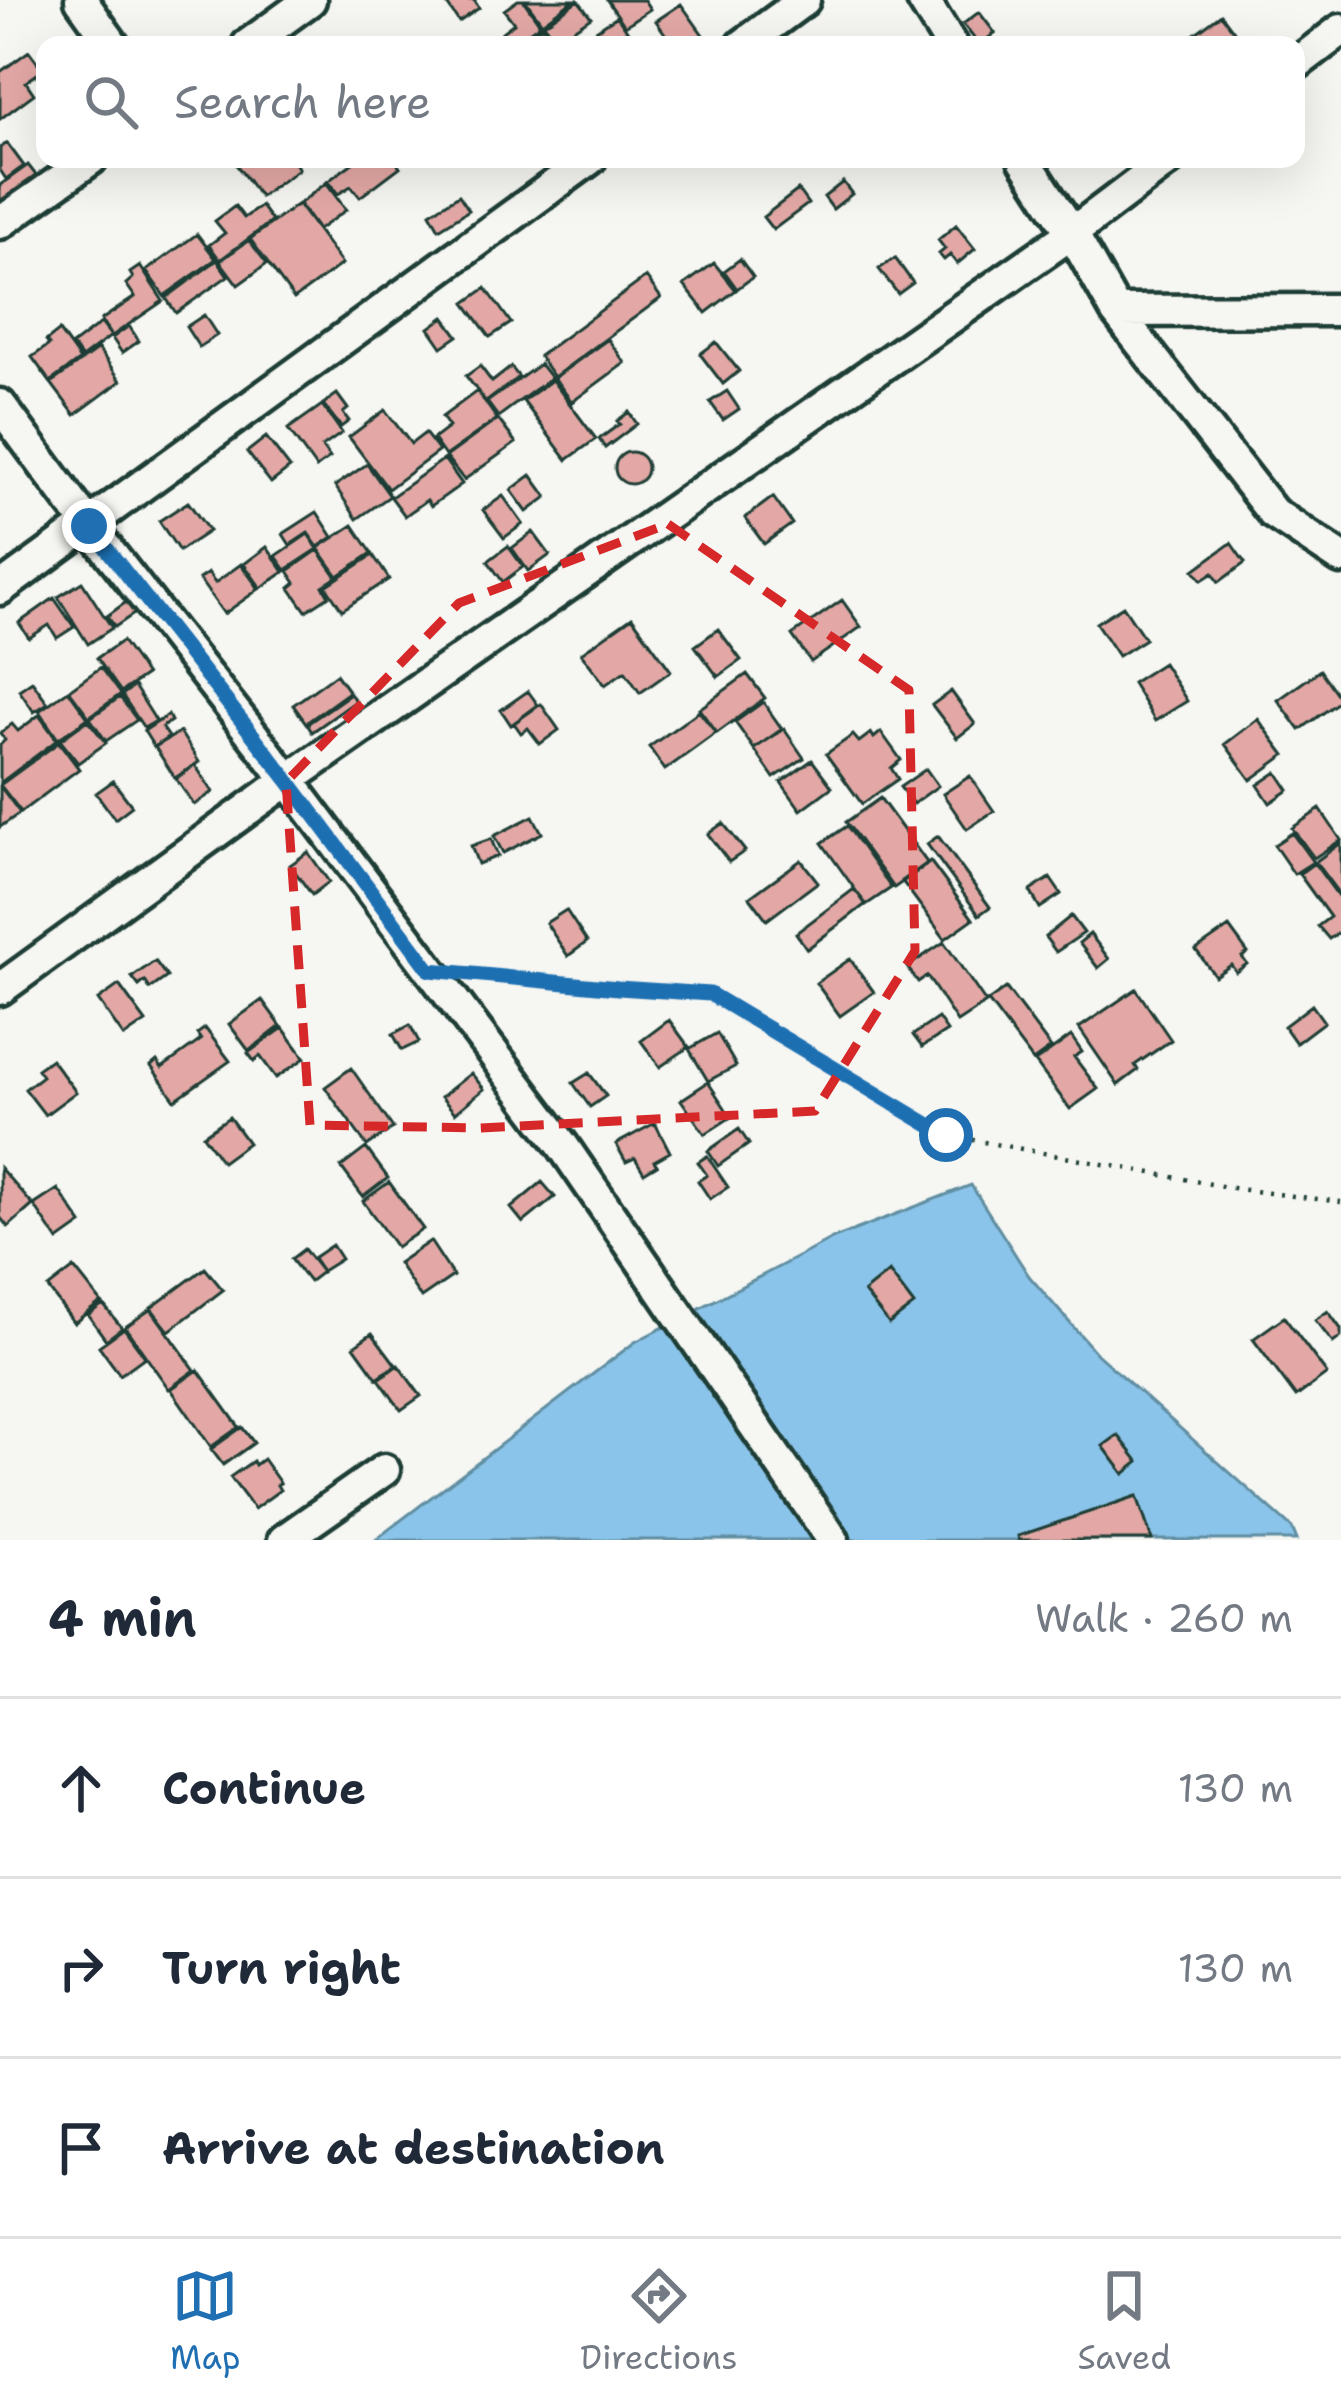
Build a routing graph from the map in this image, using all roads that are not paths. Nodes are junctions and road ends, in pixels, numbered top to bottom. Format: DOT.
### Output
graph roads {
  1 [pos="80,0"];
  2 [pos="310,0"];
  3 [pos="804,0"];
  4 [pos="923,0"];
  5 [pos="1341,30"];
  6 [pos="106,36"];
  7 [pos="260,36"];
  8 [pos="755,36"];
  9 [pos="945,36"];
  10 [pos="1305,57"];
  11 [pos="78,168"];
  12 [pos="578,168"];
  13 [pos="1030,168"];
  14 [pos="1158,168"];
  15 [pos="0,224"];
  16 [pos="1072,233"];
  17 [pos="1341,310"];
  18 [pos="1116,311"];
  19 [pos="0,405"];
  20 [pos="89,526"];
  21 [pos="1341,558"];
  22 [pos="0,590"];
  23 [pos="288,780"];
  24 [pos="0,989"];
  25 [pos="384,1470"];
  26 [pos="284,1540"];
  27 [pos="833,1540"];
  1 -- 6 [label="street"];
  2 -- 7 [label="street"];
  3 -- 8 [label="street"];
  4 -- 9 [label="street"];
  5 -- 10 [label="street"];
  11 -- 15 [label="street"];
  12 -- 20 [label="street"];
  13 -- 16 [label="street"];
  14 -- 16 [label="street"];
  16 -- 18 [label="street"];
  16 -- 23 [label="street"];
  17 -- 18 [label="street"];
  18 -- 21 [label="street"];
  19 -- 20 [label="street"];
  20 -- 22 [label="street"];
  20 -- 23 [label="street"];
  23 -- 24 [label="street"];
  23 -- 27 [label="street"];
  25 -- 26 [label="street"];
}
